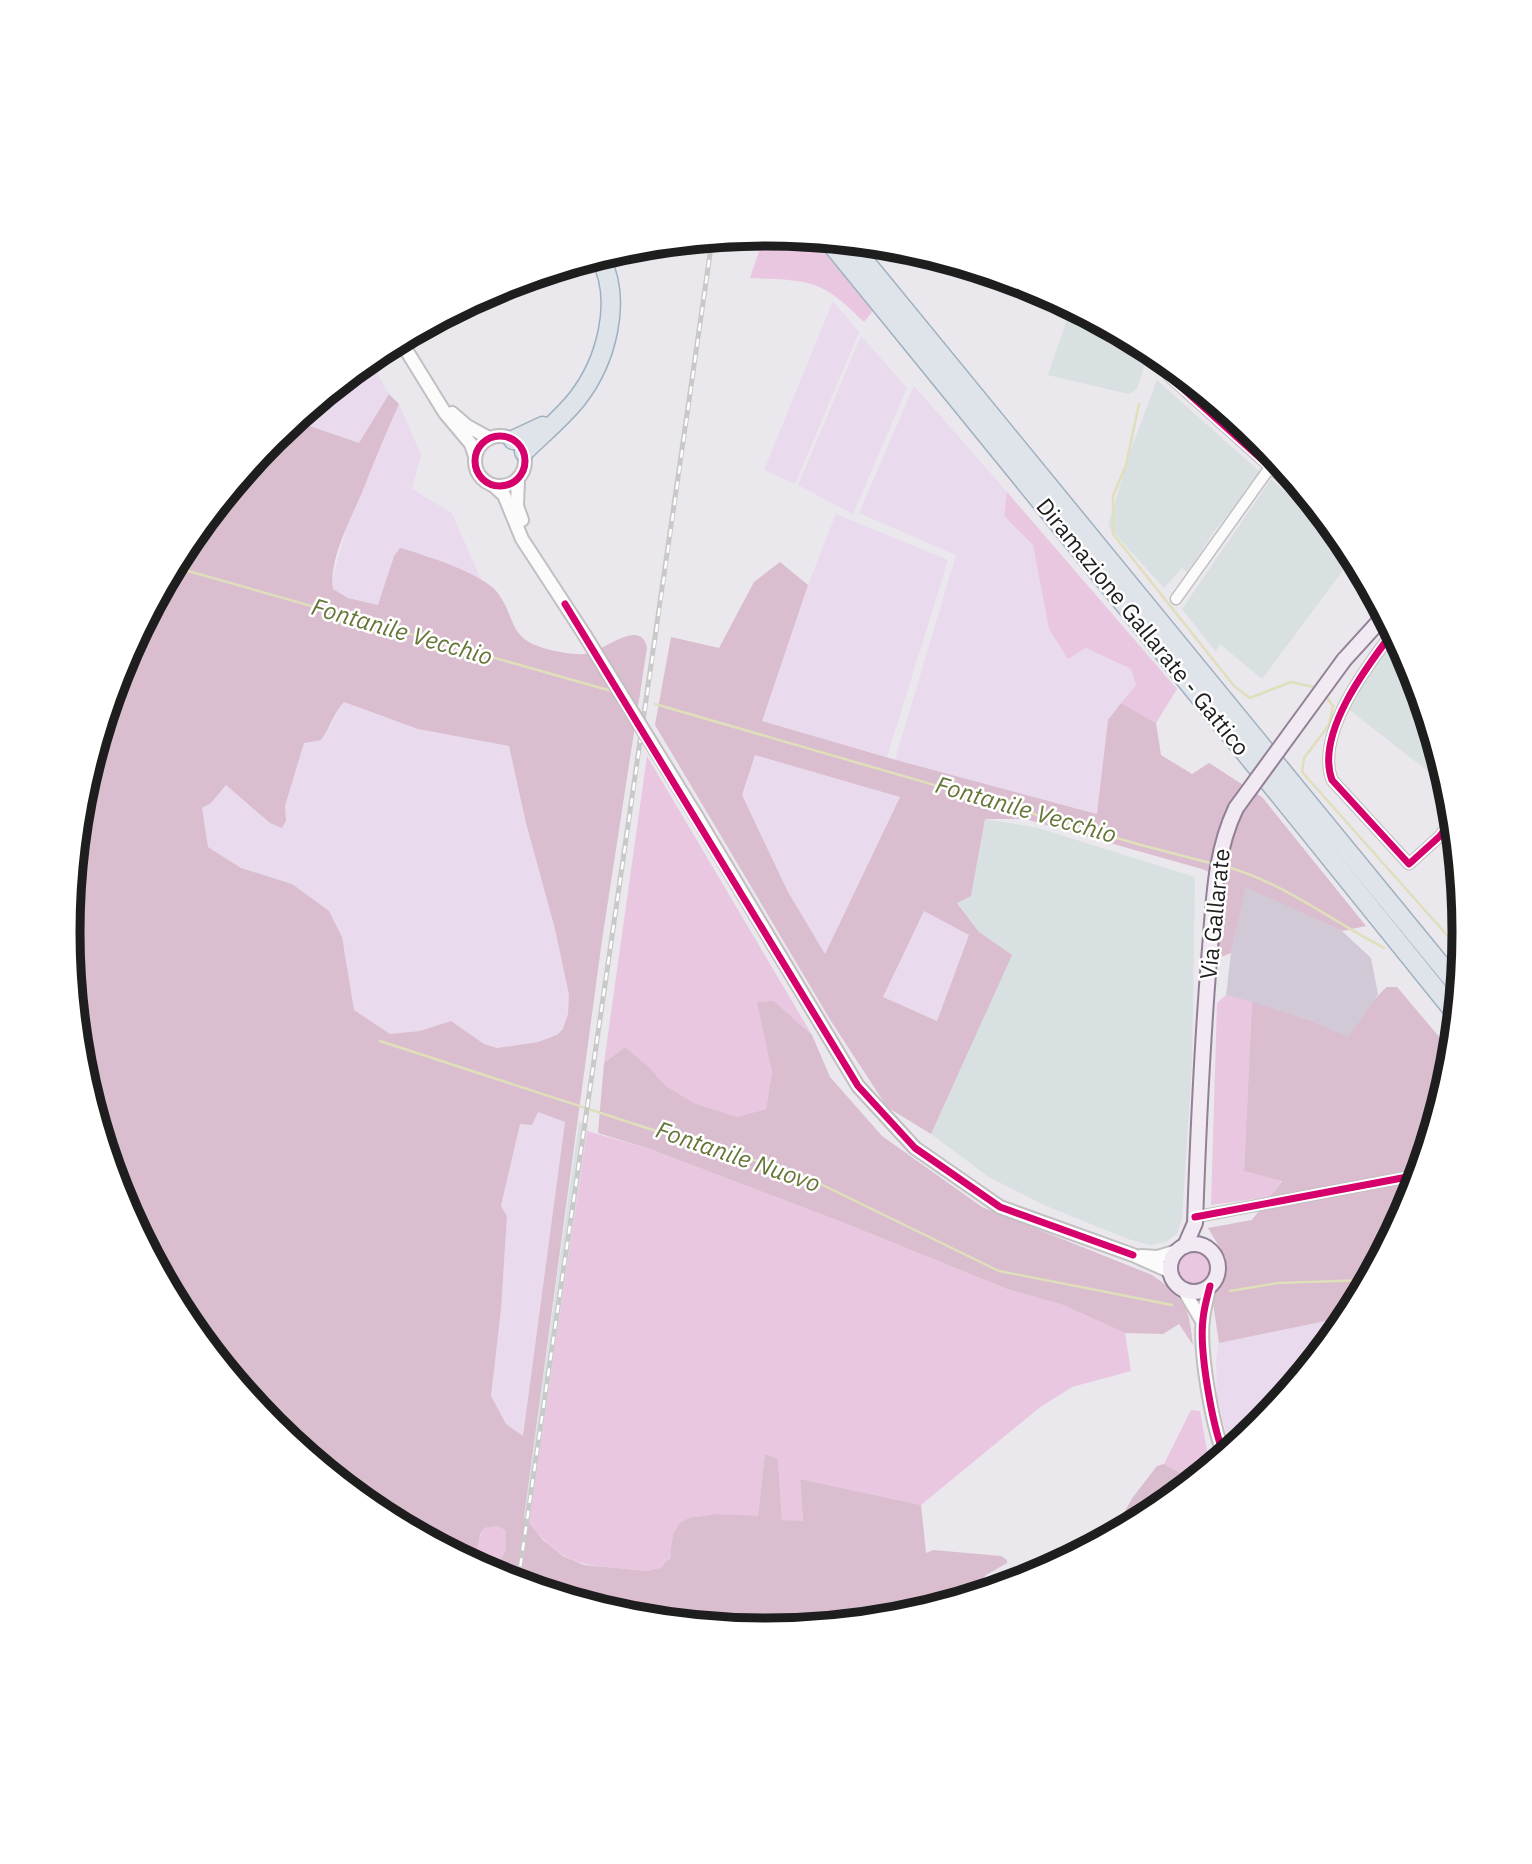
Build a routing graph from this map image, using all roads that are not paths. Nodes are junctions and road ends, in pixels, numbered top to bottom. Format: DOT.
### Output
graph roads {
  1 [pos="836,250"];
  2 [pos="858,252"];
  3 [pos="603,267"];
  4 [pos="409,347"];
  5 [pos="406,349"];
  6 [pos="1184,389"];
  7 [pos="1226,425"];
  8 [pos="489,438"];
  9 [pos="518,446"];
  10 [pos="475,456"];
  11 [pos="1270,468"];
  12 [pos="518,479"];
  13 [pos="494,486"];
  14 [pos="1176,599"];
  15 [pos="565,604"];
  16 [pos="1378,623"];
  17 [pos="1386,641"];
  18 [pos="1444,831"];
  19 [pos="1450,976"];
  20 [pos="1448,1004"];
  21 [pos="1405,1178"];
  22 [pos="1195,1220"];
  23 [pos="1181,1249"];
  24 [pos="1210,1250"];
  25 [pos="1133,1255"];
  26 [pos="1171,1272"];
  27 [pos="1210,1286"];
  28 [pos="1183,1289"];
  29 [pos="1202,1321"];
  30 [pos="1221,1444"];
  1 -- 20 [label="highway, Diramazione Gallarate - Gattico"];
  2 -- 19 [label="highway, Diramazione Gallarate - Gattico"];
  3 -- 9 [label="highway"];
  4 -- 8 [label="street"];
  5 -- 10 [label="street"];
  6 -- 7 [label="street"];
  8 -- 9 [label="street"];
  8 -- 10 [label="street"];
  9 -- 12 [label="street"];
  10 -- 13 [label="street"];
  11 -- 14 [label="street"];
  12 -- 13 [label="street"];
  12 -- 15 [label="street"];
  13 -- 15 [label="street"];
  15 -- 25 [label="street, bridge"];
  16 -- 22 [label="main road, Via Gallarate, bridge"];
  17 -- 18 [label="street"];
  21 -- 22 [label="street"];
  22 -- 23 [label="main road, Via Gallarate"];
  22 -- 24 [label="main road"];
  23 -- 24 [label="main road"];
  23 -- 25 [label="street"];
  23 -- 26 [label="main road"];
  24 -- 27 [label="main road"];
  25 -- 26 [label="street"];
  26 -- 28 [label="main road"];
  27 -- 28 [label="main road"];
  27 -- 29 [label="street"];
  28 -- 29 [label="street"];
  29 -- 30 [label="street"];
}
